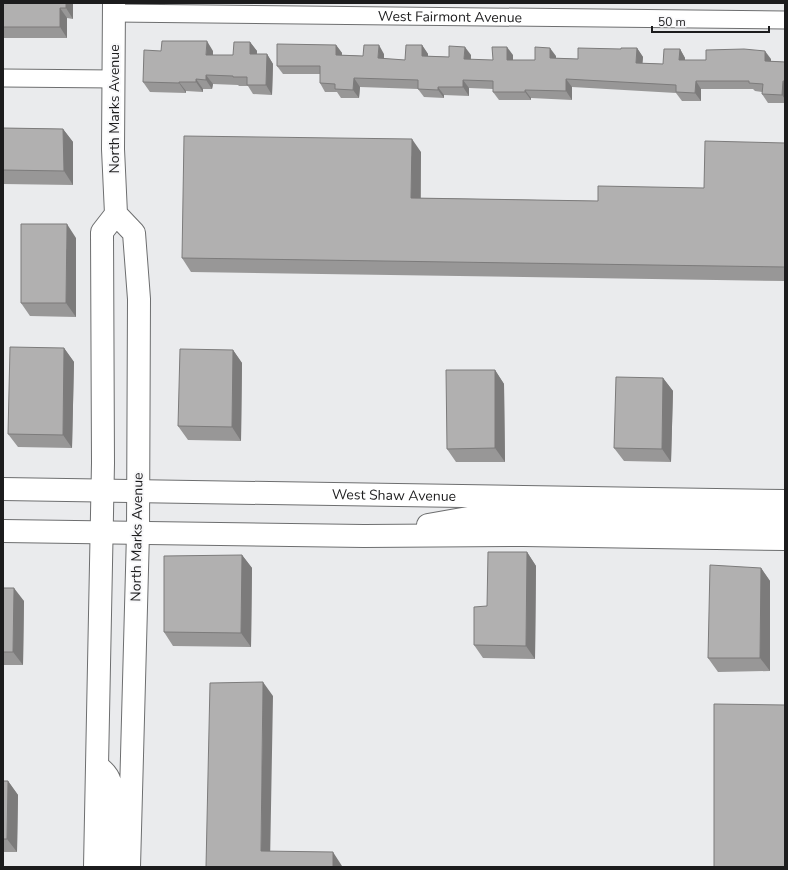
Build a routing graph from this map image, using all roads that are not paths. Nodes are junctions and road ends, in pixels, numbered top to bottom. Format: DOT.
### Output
graph roads {
  1 [pos="114,8"];
  2 [pos="785,20"];
  3 [pos="3,78"];
  4 [pos="114,79"];
  5 [pos="116,214"];
  6 [pos="3,489"];
  7 [pos="102,491"];
  8 [pos="138,492"];
  9 [pos="699,500"];
  10 [pos="785,501"];
  11 [pos="785,519"];
  12 [pos="3,531"];
  13 [pos="102,532"];
  14 [pos="138,533"];
  15 [pos="364,536"];
  16 [pos="686,537"];
  17 [pos="785,539"];
  18 [pos="97,766"];
  19 [pos="96,867"];
  20 [pos="111,867"];
  21 [pos="129,867"];
  1 -- 2 [label="street, West Fairmont Avenue"];
  1 -- 4 [label="main road, North Marks Avenue"];
  3 -- 4 [label="street"];
  4 -- 5 [label="main road, North Marks Avenue"];
  5 -- 7 [label="main road"];
  5 -- 8 [label="main road, North Marks Avenue"];
  6 -- 7 [label="main road, West Shaw Avenue"];
  7 -- 8 [label="main road, West Shaw Avenue"];
  7 -- 13 [label="main road"];
  8 -- 9 [label="main road, West Shaw Avenue"];
  8 -- 14 [label="main road, North Marks Avenue"];
  9 -- 10 [label="main road, West Shaw Avenue"];
  9 -- 15 [label="main road"];
  11 -- 16 [label="main road"];
  12 -- 13 [label="main road"];
  13 -- 14 [label="main road"];
  13 -- 18 [label="main road"];
  14 -- 15 [label="main road"];
  14 -- 21 [label="main road, North Marks Avenue"];
  15 -- 16 [label="main road"];
  16 -- 17 [label="main road"];
  18 -- 19 [label="main road"];
  18 -- 20 [label="main road"];
}
